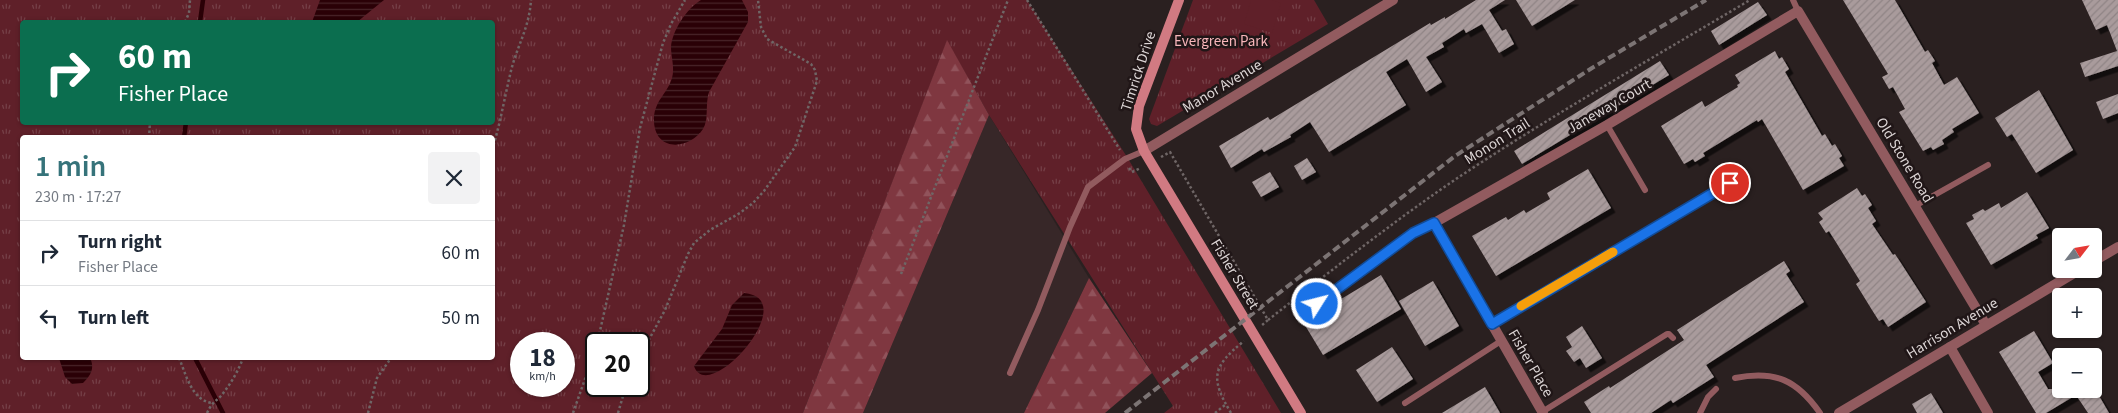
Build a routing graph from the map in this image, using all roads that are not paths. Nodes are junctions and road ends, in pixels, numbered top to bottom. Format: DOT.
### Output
graph roads {
  1 [pos="1179,0"];
  2 [pos="1393,0"];
  3 [pos="1793,0"];
  4 [pos="1798,11"];
  5 [pos="1608,125"];
  6 [pos="1144,151"];
  7 [pos="1988,165"];
  8 [pos="1730,183"];
  9 [pos="1644,190"];
  10 [pos="1915,206"];
  11 [pos="1434,223"];
  12 [pos="2118,247"];
  13 [pos="2102,256"];
  14 [pos="2066,278"];
  15 [pos="1317,304"];
  16 [pos="1492,324"];
  17 [pos="1986,325"];
  18 [pos="1673,338"];
  19 [pos="1502,341"];
  20 [pos="1950,347"];
  21 [pos="1010,373"];
  22 [pos="1735,378"];
  23 [pos="1716,389"];
  24 [pos="1405,403"];
  25 [pos="1543,412"];
  26 [pos="1301,413"];
  27 [pos="1700,413"];
  28 [pos="1820,413"];
  29 [pos="1839,413"];
  30 [pos="1988,413"];
  1 -- 6 [label="street, Timrick Drive"];
  2 -- 6 [label="street, Manor Avenue"];
  3 -- 4 [label="lane"];
  4 -- 5 [label="street, Janeway Court"];
  4 -- 10 [label="street, Old Stone Road"];
  5 -- 9 [label="lane"];
  5 -- 11 [label="street, Janeway Court"];
  6 -- 21 [label="lane"];
  6 -- 26 [label="street, Fisher Street"];
  7 -- 10 [label="lane"];
  8 -- 16 [label="lane"];
  10 -- 17 [label="street, Old Stone Road"];
  11 -- 15 [label="lane"];
  11 -- 16 [label="street, Fisher Place"];
  12 -- 13 [label="street"];
  14 -- 17 [label="street, Harrison Avenue"];
  16 -- 19 [label="street, Fisher Place"];
  17 -- 20 [label="street, Harrison Avenue"];
  18 -- 25 [label="lane"];
  19 -- 24 [label="lane"];
  19 -- 25 [label="street, Fisher Place"];
  20 -- 29 [label="street, Harrison Avenue"];
  20 -- 30 [label="street"];
  22 -- 28 [label="lane"];
  23 -- 27 [label="lane"];
}
